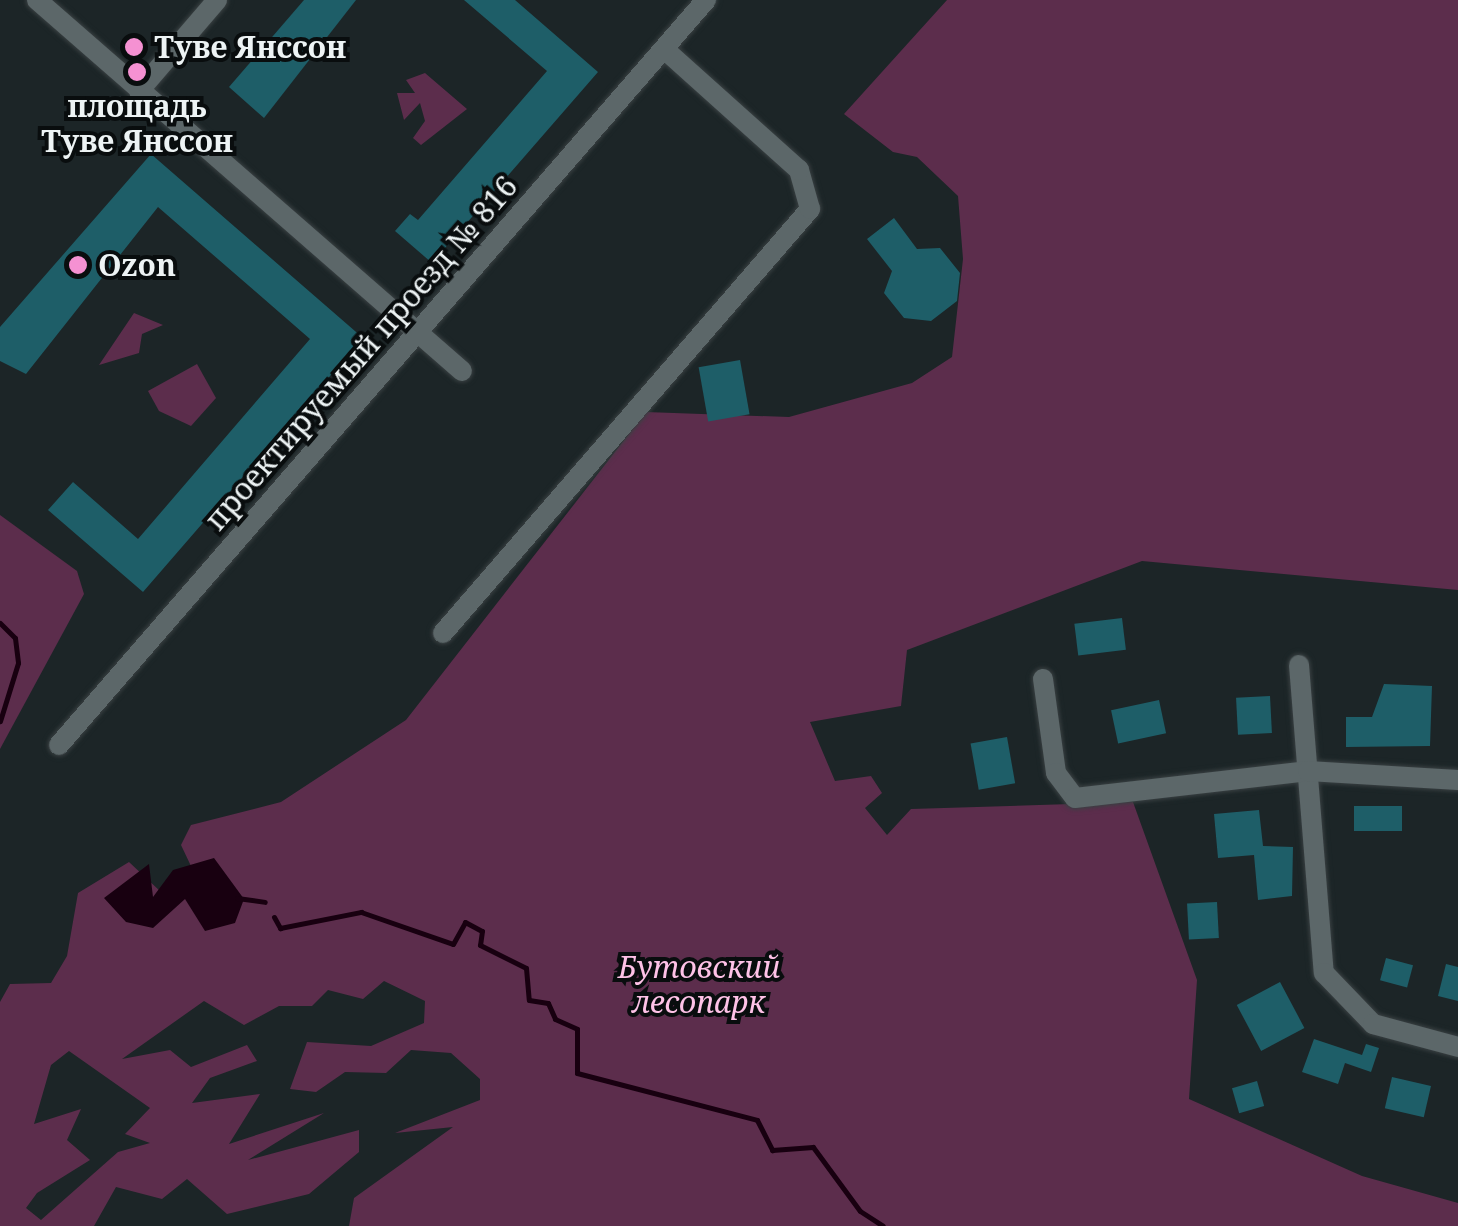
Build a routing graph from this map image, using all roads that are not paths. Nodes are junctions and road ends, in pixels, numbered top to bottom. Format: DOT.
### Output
graph roads {
  1 [pos="37,0"];
  2 [pos="217,0"];
  3 [pos="706,0"];
  4 [pos="664,49"];
  5 [pos="139,91"];
  6 [pos="418,333"];
  7 [pos="462,371"];
  8 [pos="443,632"];
  9 [pos="1299,665"];
  10 [pos="1043,678"];
  11 [pos="59,744"];
  12 [pos="1308,770"];
  13 [pos="1458,780"];
  14 [pos="1458,1046"];
  1 -- 5 [label="street"];
  2 -- 5 [label="street"];
  3 -- 4 [label="street, проектируемый проезд № 816"];
  4 -- 6 [label="street, проектируемый проезд № 816"];
  4 -- 8 [label="street"];
  5 -- 6 [label="street"];
  6 -- 7 [label="street"];
  6 -- 11 [label="street, проектируемый проезд № 816"];
  9 -- 12 [label="street"];
  10 -- 12 [label="street"];
  12 -- 13 [label="street"];
  12 -- 14 [label="street"];
}
